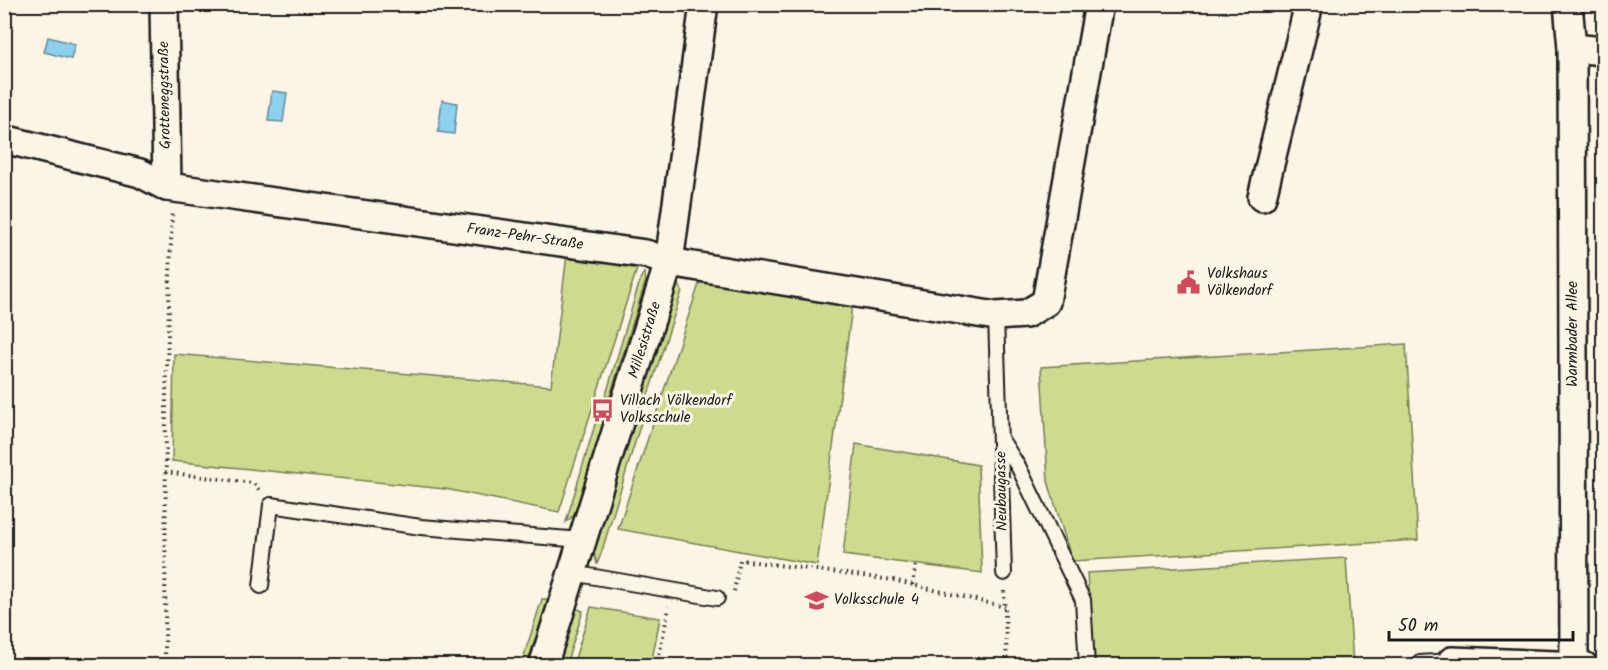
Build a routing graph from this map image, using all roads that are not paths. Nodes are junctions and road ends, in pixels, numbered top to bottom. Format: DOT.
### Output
graph roads {
  1 [pos="164,4"];
  2 [pos="704,4"];
  3 [pos="1099,4"];
  4 [pos="1309,4"];
  5 [pos="1568,4"];
  6 [pos="1572,48"];
  7 [pos="1604,51"];
  8 [pos="4,139"];
  9 [pos="169,195"];
  10 [pos="1262,196"];
  11 [pos="669,262"];
  12 [pos="996,316"];
  13 [pos="1001,439"];
  14 [pos="582,540"];
  15 [pos="572,573"];
  16 [pos="1004,573"];
  17 [pos="261,586"];
  18 [pos="717,598"];
  19 [pos="1452,661"];
  20 [pos="1577,665"];
  21 [pos="543,666"];
  22 [pos="1087,666"];
  23 [pos="1419,666"];
  1 -- 9 [label="street, Grotteneggstraße"];
  2 -- 11 [label="street, Millesistraße"];
  3 -- 12 [label="street, Franz-Pehr-Straße"];
  4 -- 10 [label="street"];
  5 -- 6 [label="street, Warmbader Allee"];
  6 -- 7 [label="street"];
  6 -- 20 [label="street, Warmbader Allee"];
  8 -- 9 [label="street, Franz-Pehr-Straße"];
  9 -- 11 [label="street, Franz-Pehr-Straße"];
  11 -- 12 [label="street, Franz-Pehr-Straße"];
  11 -- 14 [label="street, Millesistraße"];
  12 -- 13 [label="lane, Neubaugasse"];
  13 -- 16 [label="lane, Neubaugasse"];
  13 -- 22 [label="lane"];
  14 -- 15 [label="street, Millesistraße"];
  14 -- 17 [label="lane"];
  15 -- 18 [label="lane"];
  15 -- 21 [label="street, Millesistraße"];
  19 -- 20 [label="street, Warmbader Allee"];
  19 -- 23 [label="lane"];
}
